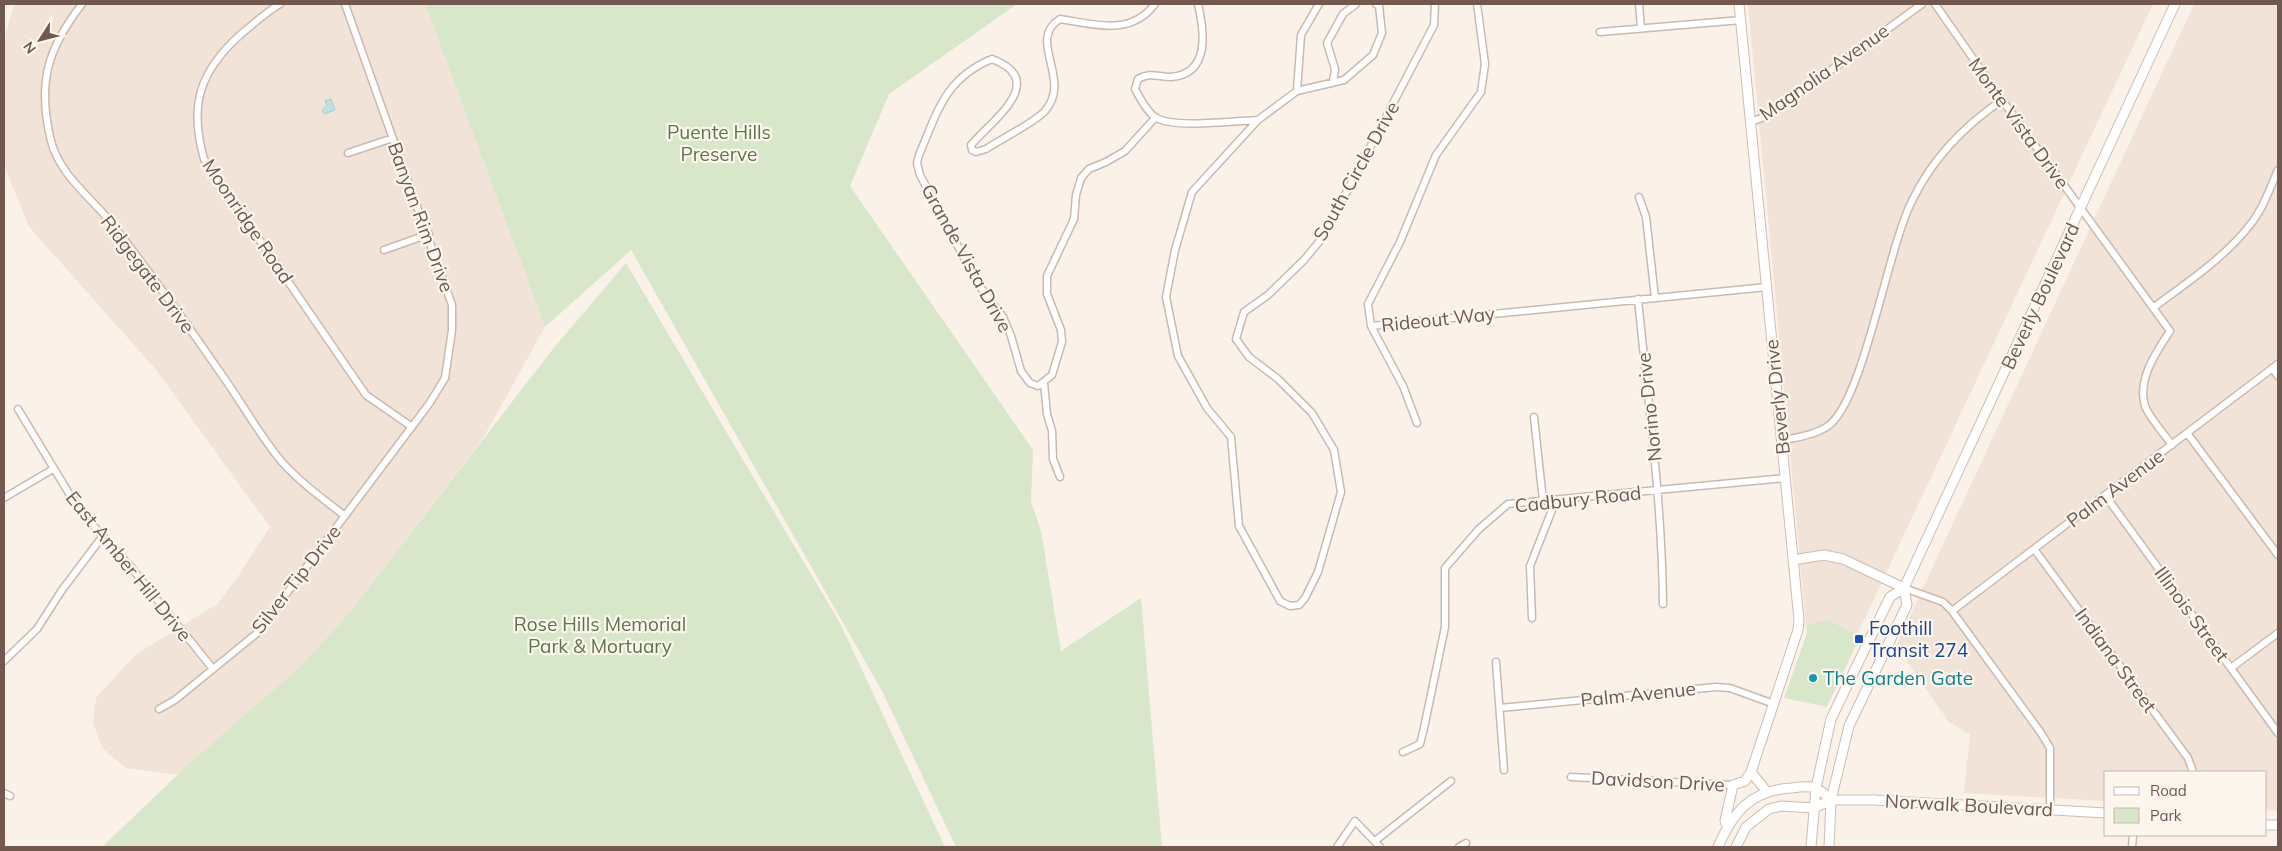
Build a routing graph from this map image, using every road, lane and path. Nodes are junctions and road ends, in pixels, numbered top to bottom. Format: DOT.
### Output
graph roads {
  1 [pos="82,4"];
  2 [pos="280,4"];
  3 [pos="345,4"];
  4 [pos="1155,4"];
  5 [pos="1198,4"];
  6 [pos="1319,4"];
  7 [pos="1356,4"];
  8 [pos="1376,4"];
  9 [pos="1435,4"];
  10 [pos="1477,4"];
  11 [pos="1639,4"];
  12 [pos="1739,4"];
  13 [pos="1922,4"];
  14 [pos="1935,4"];
  15 [pos="2175,4"];
  16 [pos="1741,20"];
  17 [pos="1641,28"];
  18 [pos="1600,32"];
  19 [pos="1333,82"];
  20 [pos="1297,91"];
  21 [pos="2002,100"];
  22 [pos="1155,118"];
  23 [pos="1258,120"];
  24 [pos="1751,122"];
  25 [pos="392,138"];
  26 [pos="348,153"];
  27 [pos="2278,170"];
  28 [pos="1639,197"];
  29 [pos="2080,208"];
  30 [pos="429,234"];
  31 [pos="384,250"];
  32 [pos="1766,287"];
  33 [pos="1655,298"];
  34 [pos="1638,299"];
  35 [pos="2154,307"];
  36 [pos="1371,326"];
  37 [pos="2278,364"];
  38 [pos="2272,368"];
  39 [pos="2278,376"];
  40 [pos="1044,383"];
  41 [pos="18,409"];
  42 [pos="1534,418"];
  43 [pos="1417,423"];
  44 [pos="412,427"];
  45 [pos="2187,433"];
  46 [pos="1781,441"];
  47 [pos="2172,445"];
  48 [pos="53,469"];
  49 [pos="1060,477"];
  50 [pos="1785,478"];
  51 [pos="1657,490"];
  52 [pos="2105,495"];
  53 [pos="4,498"];
  54 [pos="1556,500"];
  55 [pos="1543,501"];
  56 [pos="345,516"];
  57 [pos="102,536"];
  58 [pos="2034,549"];
  59 [pos="2278,554"];
  60 [pos="1793,560"];
  61 [pos="1904,588"];
  62 [pos="1663,604"];
  63 [pos="1952,610"];
  64 [pos="1532,618"];
  65 [pos="2278,633"];
  66 [pos="4,661"];
  67 [pos="1496,662"];
  68 [pos="2231,668"];
  69 [pos="213,669"];
  70 [pos="1774,704"];
  71 [pos="1500,708"];
  72 [pos="159,709"];
  73 [pos="2278,733"];
  74 [pos="1403,752"];
  75 [pos="1504,770"];
  76 [pos="2193,771"];
  77 [pos="1751,772"];
  78 [pos="1571,777"];
  79 [pos="1451,781"];
  80 [pos="1745,781"];
  81 [pos="1733,786"];
  82 [pos="1816,788"];
  83 [pos="1767,792"];
  84 [pos="1831,800"];
  85 [pos="1814,808"];
  86 [pos="2050,809"];
  87 [pos="2104,813"];
  88 [pos="1727,826"];
  89 [pos="1374,841"];
  90 [pos="1466,842"];
  91 [pos="1337,847"];
  92 [pos="1380,847"];
  93 [pos="1459,847"];
  94 [pos="1718,847"];
  95 [pos="1736,847"];
  96 [pos="1811,847"];
  97 [pos="1829,847"];
  1 -- 56 [label="street, Ridgegate Drive"];
  2 -- 44 [label="street, Moonridge Road"];
  3 -- 25 [label="street, Banyan Rim Drive"];
  4 -- 40 [label="street, Grande Vista Drive"];
  5 -- 22 [label="street"];
  6 -- 20 [label="street"];
  7 -- 19 [label="street"];
  8 -- 19 [label="street"];
  9 -- 23 [label="street, South Circle Drive"];
  10 -- 36 [label="street, Rideout Way"];
  11 -- 17 [label="street"];
  12 -- 16 [label="main road, Beverly Drive"];
  13 -- 24 [label="street, Magnolia Avenue"];
  14 -- 21 [label="street, Monte Vista Drive"];
  15 -- 29 [label="main road, Beverly Boulevard"];
  16 -- 17 [label="street"];
  16 -- 24 [label="main road, Beverly Drive"];
  17 -- 18 [label="street"];
  19 -- 20 [label="street"];
  20 -- 23 [label="street"];
  21 -- 29 [label="street, Monte Vista Drive"];
  21 -- 46 [label="street"];
  22 -- 23 [label="street"];
  22 -- 40 [label="street"];
  24 -- 32 [label="main road, Beverly Drive"];
  25 -- 26 [label="street"];
  25 -- 30 [label="street, Banyan Rim Drive"];
  27 -- 35 [label="street"];
  28 -- 33 [label="street"];
  29 -- 35 [label="street, Monte Vista Drive"];
  29 -- 61 [label="main road, Beverly Boulevard"];
  30 -- 31 [label="street"];
  30 -- 44 [label="street, Banyan Rim Drive"];
  32 -- 33 [label="street, Rideout Way"];
  32 -- 46 [label="main road, Beverly Drive"];
  33 -- 34 [label="street, Rideout Way"];
  34 -- 36 [label="street, Rideout Way"];
  34 -- 51 [label="street, Norino Drive"];
  35 -- 47 [label="street, Monte Vista Drive"];
  36 -- 43 [label="street"];
  37 -- 38 [label="street, Palm Avenue"];
  38 -- 39 [label="street"];
  38 -- 45 [label="street, Palm Avenue"];
  40 -- 49 [label="street"];
  41 -- 48 [label="street, East Amber Hill Drive"];
  42 -- 55 [label="street"];
  44 -- 56 [label="street, Silver Tip Drive"];
  45 -- 47 [label="street, Palm Avenue"];
  45 -- 59 [label="street"];
  46 -- 50 [label="main road, Beverly Drive"];
  47 -- 52 [label="street, Palm Avenue"];
  48 -- 53 [label="street"];
  48 -- 57 [label="street, East Amber Hill Drive"];
  50 -- 51 [label="street, Cadbury Road"];
  50 -- 60 [label="main road, Beverly Drive"];
  51 -- 54 [label="street, Cadbury Road"];
  51 -- 62 [label="street, Norino Drive"];
  52 -- 58 [label="street, Palm Avenue"];
  52 -- 68 [label="street, Illinois Street"];
  54 -- 55 [label="street, Cadbury Road"];
  54 -- 64 [label="street"];
  55 -- 74 [label="street, Cadbury Road"];
  56 -- 69 [label="street, Silver Tip Drive"];
  57 -- 66 [label="street"];
  57 -- 69 [label="street, East Amber Hill Drive"];
  58 -- 63 [label="street, Palm Avenue"];
  58 -- 76 [label="street, Indiana Street"];
  60 -- 61 [label="main road"];
  60 -- 70 [label="main road, Beverly Drive"];
  61 -- 63 [label="street"];
  61 -- 82 [label="main road, Beverly Boulevard"];
  61 -- 84 [label="main road, Beverly Boulevard"];
  63 -- 86 [label="street"];
  65 -- 68 [label="street"];
  67 -- 71 [label="street"];
  68 -- 73 [label="street, Illinois Street"];
  69 -- 72 [label="street, Silver Tip Drive"];
  70 -- 71 [label="street, Palm Avenue"];
  70 -- 77 [label="main road, Beverly Drive"];
  71 -- 75 [label="street"];
  77 -- 80 [label="main road, Beverly Drive"];
  77 -- 83 [label="main road"];
  78 -- 81 [label="street, Davidson Drive"];
  79 -- 89 [label="street"];
  80 -- 81 [label="main road, Davidson Drive"];
  81 -- 88 [label="main road"];
  82 -- 83 [label="main road"];
  82 -- 84 [label="main road"];
  82 -- 85 [label="main road, Beverly Boulevard"];
  83 -- 88 [label="main road"];
  84 -- 85 [label="main road"];
  84 -- 86 [label="main road, Norwalk Boulevard"];
  84 -- 97 [label="main road, Beverly Boulevard"];
  85 -- 95 [label="main road"];
  85 -- 96 [label="main road, Beverly Boulevard"];
  86 -- 87 [label="main road, Norwalk Boulevard"];
  88 -- 94 [label="main road"];
  89 -- 91 [label="street"];
  89 -- 92 [label="street"];
  90 -- 93 [label="street"];
}
